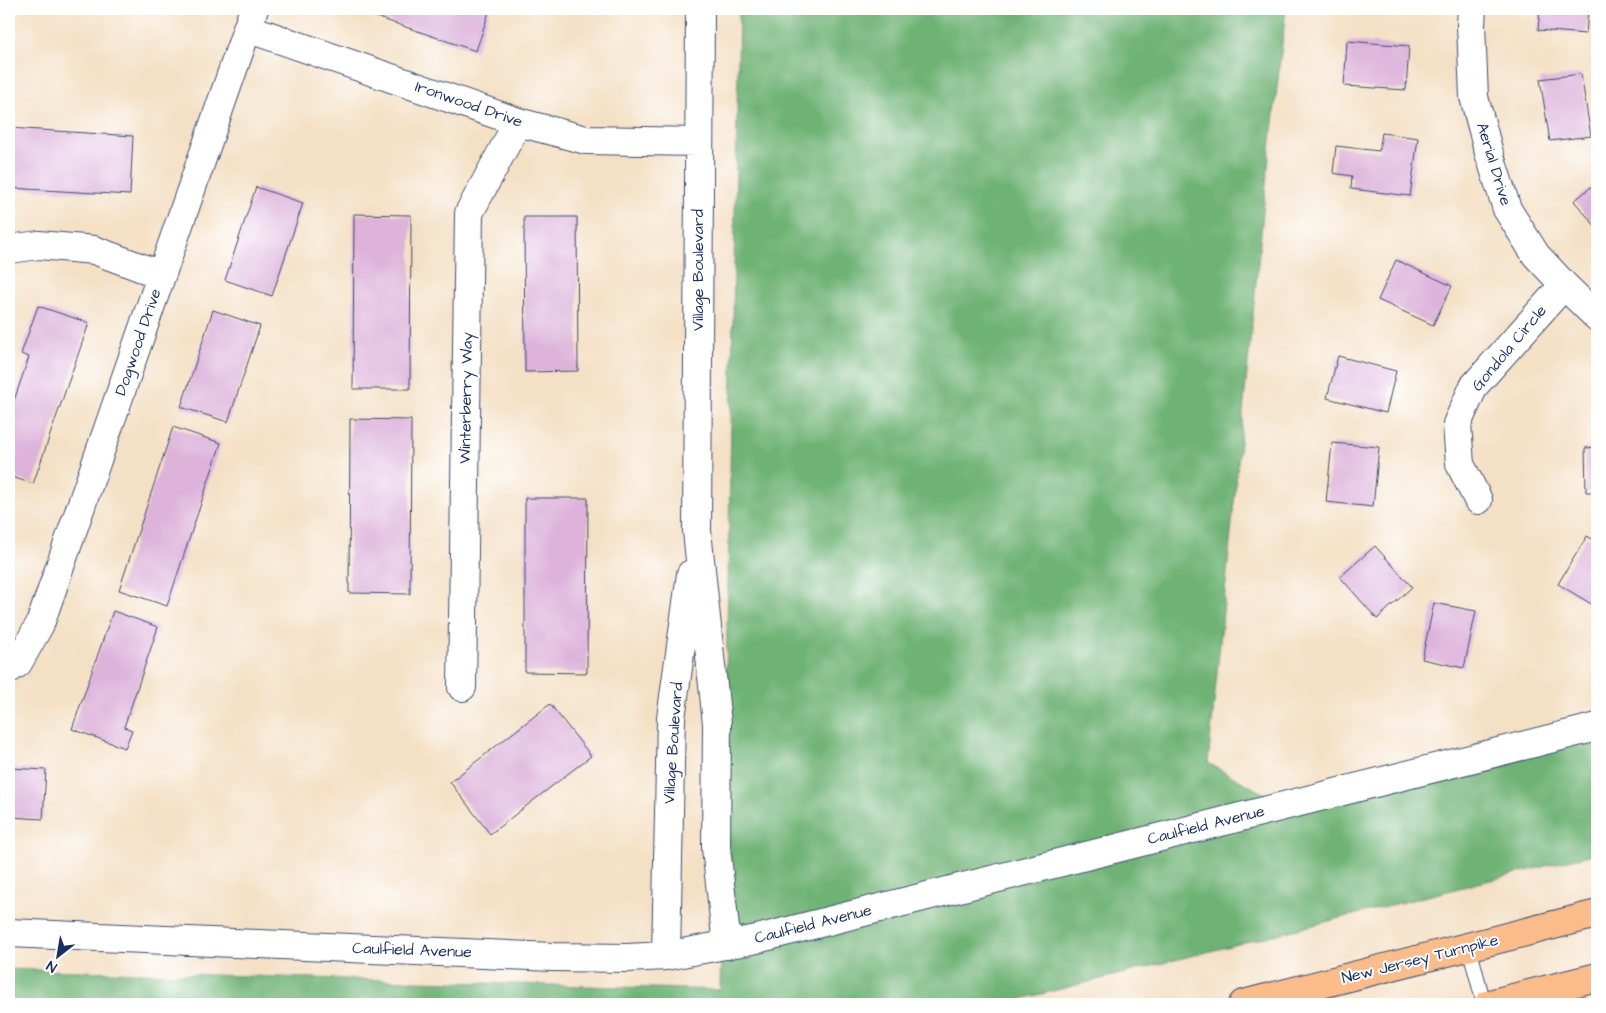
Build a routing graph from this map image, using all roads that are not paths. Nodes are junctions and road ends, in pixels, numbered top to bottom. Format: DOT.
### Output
graph roads {
  1 [pos="700,9"];
  2 [pos="1472,9"];
  3 [pos="251,18"];
  4 [pos="518,122"];
  5 [pos="699,142"];
  6 [pos="9,249"];
  7 [pos="161,275"];
  8 [pos="1564,285"];
  9 [pos="1597,317"];
  10 [pos="1478,500"];
  11 [pos="697,531"];
  12 [pos="9,669"];
  13 [pos="462,687"];
  14 [pos="1597,727"];
  15 [pos="1597,914"];
  16 [pos="9,933"];
  17 [pos="727,945"];
  18 [pos="1469,947"];
  19 [pos="666,956"];
  20 [pos="1597,977"];
  21 [pos="1243,1004"];
  22 [pos="1484,1004"];
  23 [pos="1489,1004"];
  1 -- 5 [label="street, Village Boulevard"];
  2 -- 8 [label="street, Aerial Drive"];
  3 -- 4 [label="street, Ironwood Drive"];
  3 -- 7 [label="street, Dogwood Drive"];
  4 -- 5 [label="street, Ironwood Drive"];
  4 -- 13 [label="street, Winterberry Way"];
  5 -- 11 [label="street, Village Boulevard"];
  6 -- 7 [label="street"];
  7 -- 12 [label="street, Dogwood Drive"];
  8 -- 9 [label="street, Aerial Drive"];
  8 -- 10 [label="street, Gondola Circle"];
  11 -- 17 [label="street, Village Boulevard"];
  11 -- 19 [label="street, Village Boulevard"];
  14 -- 17 [label="street, Caulfield Avenue"];
  15 -- 18 [label="highway, New Jersey Turnpike"];
  16 -- 19 [label="street, Caulfield Avenue"];
  17 -- 19 [label="street, Caulfield Avenue"];
  18 -- 21 [label="highway, New Jersey Turnpike"];
  18 -- 22 [label="lane"];
  20 -- 23 [label="highway"];
}
